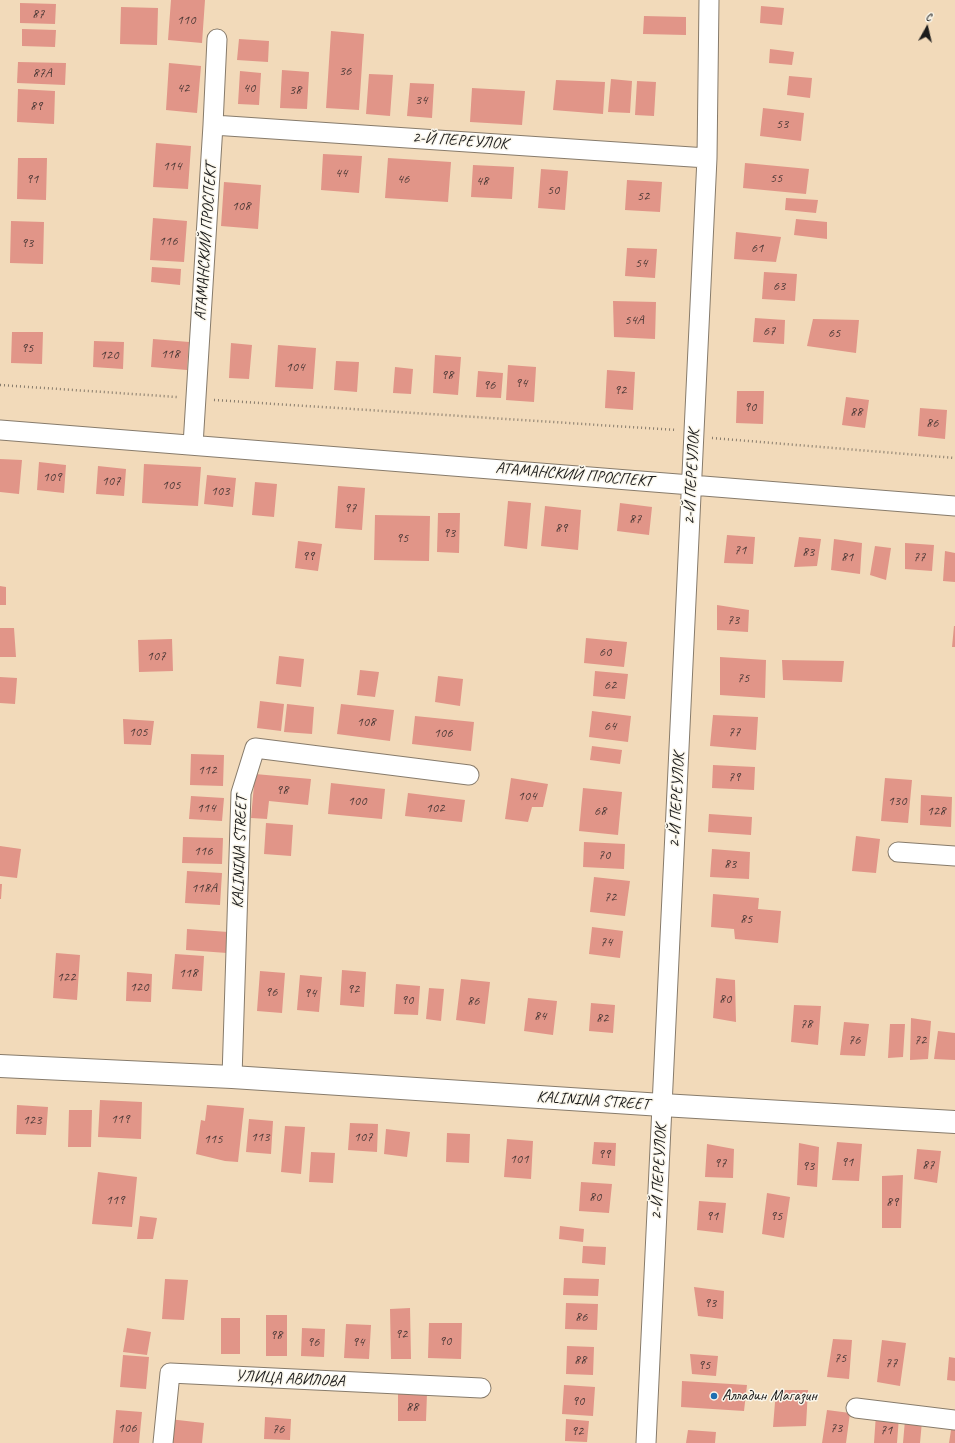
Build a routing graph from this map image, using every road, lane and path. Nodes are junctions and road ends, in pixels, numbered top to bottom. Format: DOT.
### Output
graph roads {
  1 [pos="710,0"];
  2 [pos="217,40"];
  3 [pos="213,125"];
  4 [pos="707,158"];
  5 [pos="0,386"];
  6 [pos="196,398"];
  7 [pos="0,430"];
  8 [pos="694,434"];
  9 [pos="193,445"];
  10 [pos="955,458"];
  11 [pos="692,485"];
  12 [pos="955,506"];
  13 [pos="469,775"];
  14 [pos="898,852"];
  15 [pos="955,856"];
  16 [pos="0,1066"];
  17 [pos="232,1077"];
  18 [pos="662,1105"];
  19 [pos="955,1122"];
  20 [pos="481,1388"];
  21 [pos="856,1408"];
  22 [pos="955,1420"];
  23 [pos="163,1443"];
  24 [pos="646,1443"];
  1 -- 4 [label="street, 2-Й ПЕРЕУЛОК"];
  2 -- 3 [label="street, АТАМАНСКИЙ ПРОСПЕКТ"];
  3 -- 4 [label="street, 2-Й ПЕРЕУЛОК"];
  3 -- 6 [label="street, АТАМАНСКИЙ ПРОСПЕКТ"];
  4 -- 8 [label="street, 2-Й ПЕРЕУЛОК"];
  5 -- 6 [label="path"];
  6 -- 8 [label="path"];
  6 -- 9 [label="street, АТАМАНСКИЙ ПРОСПЕКТ"];
  7 -- 9 [label="street, АТАМАНСКИЙ ПРОСПЕКТ"];
  8 -- 10 [label="path"];
  8 -- 11 [label="street, 2-Й ПЕРЕУЛОК"];
  9 -- 11 [label="street, АТАМАНСКИЙ ПРОСПЕКТ"];
  11 -- 12 [label="street, АТАМАНСКИЙ ПРОСПЕКТ"];
  11 -- 18 [label="street, 2-Й ПЕРЕУЛОК"];
  13 -- 17 [label="street, KALININA STREET"];
  14 -- 15 [label="street"];
  16 -- 17 [label="main road, KALININA STREET"];
  17 -- 18 [label="main road, KALININA STREET"];
  18 -- 19 [label="main road, KALININA STREET"];
  18 -- 24 [label="street, 2-Й ПЕРЕУЛОК"];
  20 -- 23 [label="street, УЛИЦА АВИЛОВА"];
  21 -- 22 [label="street"];
}
